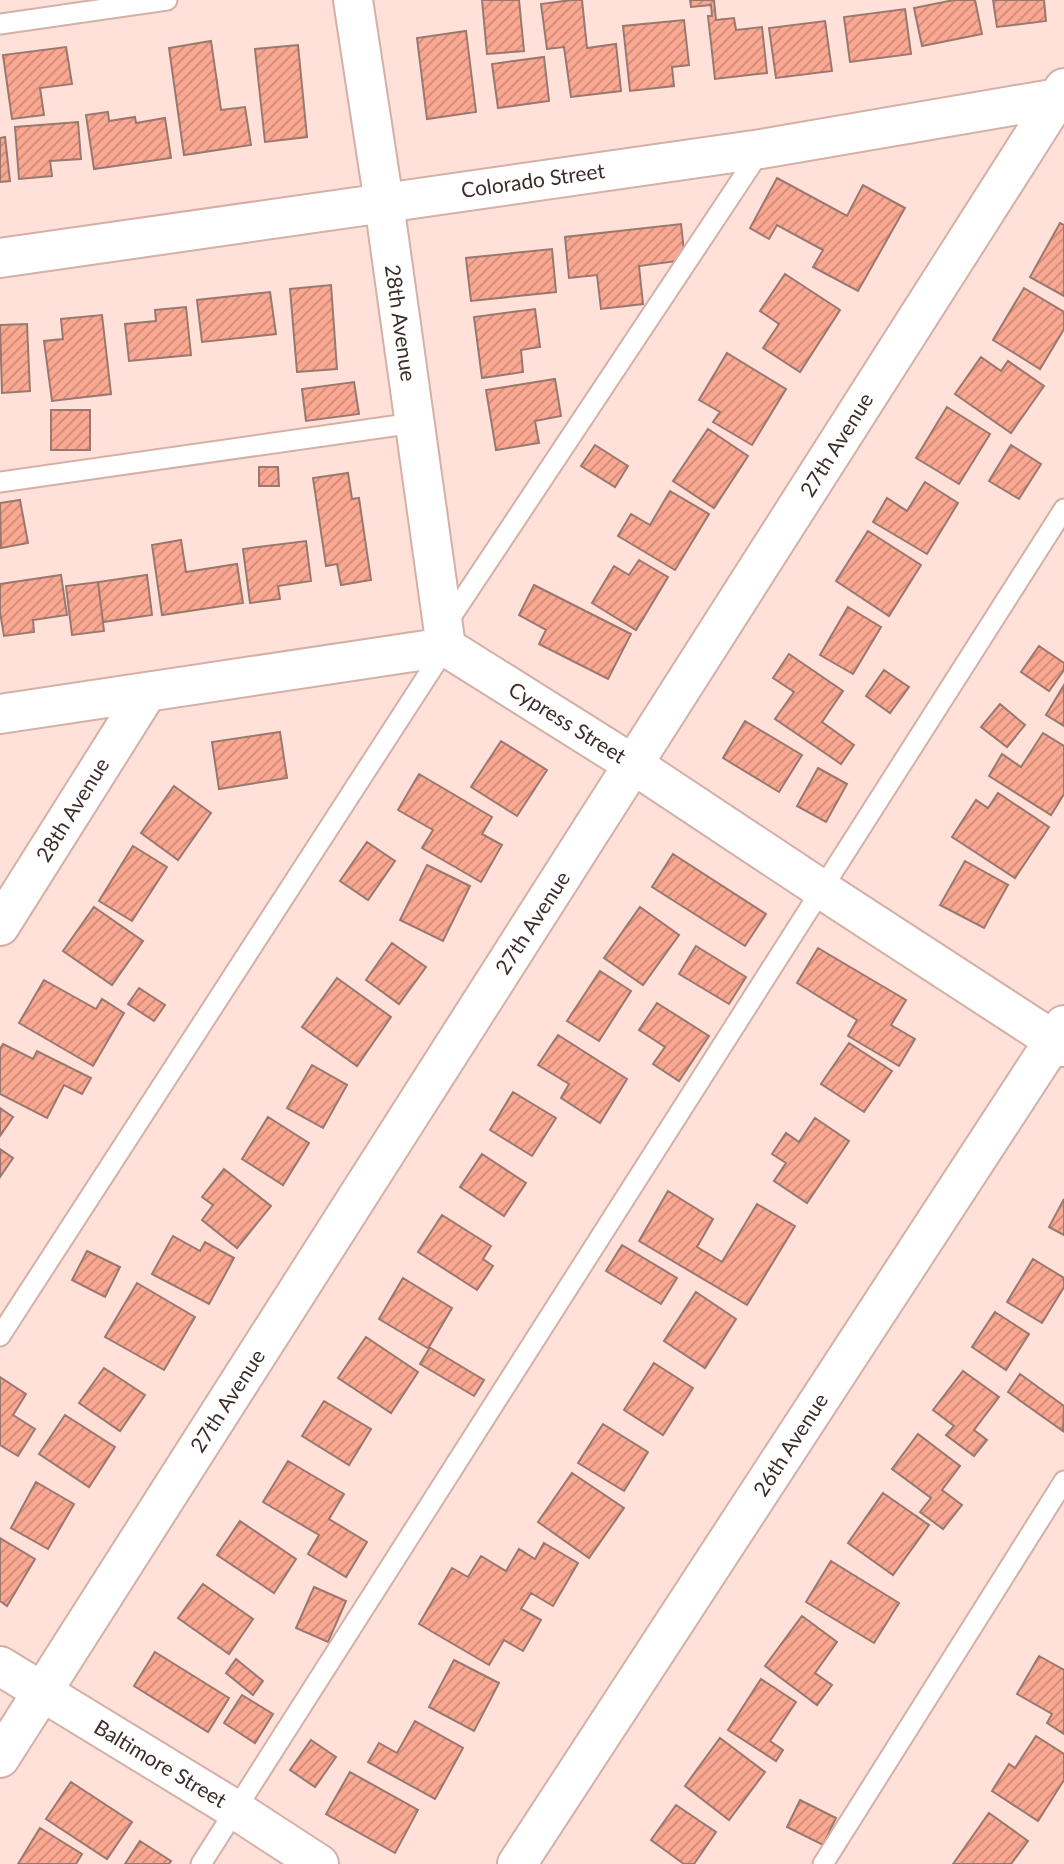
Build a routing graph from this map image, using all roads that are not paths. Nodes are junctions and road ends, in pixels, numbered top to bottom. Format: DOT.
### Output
graph roads {
  1 [pos="166,0"];
  2 [pos="353,0"];
  3 [pos="0,23"];
  4 [pos="1062,94"];
  5 [pos="761,149"];
  6 [pos="384,203"];
  7 [pos="0,258"];
  8 [pos="414,423"];
  9 [pos="0,482"];
  10 [pos="1064,509"];
  11 [pos="445,637"];
  12 [pos="146,694"];
  13 [pos="0,714"];
  14 [pos="634,765"];
  15 [pos="821,889"];
  16 [pos="0,926"];
  17 [pos="1061,1038"];
  18 [pos="0,1336"];
  19 [pos="1064,1481"];
  20 [pos="0,1666"];
  21 [pos="42,1692"];
  22 [pos="0,1758"];
  23 [pos="236,1810"];
  24 [pos="201,1864"];
  25 [pos="319,1864"];
  26 [pos="517,1864"];
  27 [pos="823,1864"];
  1 -- 3 [label="lane"];
  2 -- 6 [label="street, 28th Avenue"];
  4 -- 5 [label="street, Colorado Street"];
  4 -- 14 [label="street, 27th Avenue"];
  5 -- 6 [label="street, Colorado Street"];
  5 -- 11 [label="lane"];
  6 -- 7 [label="street, Colorado Street"];
  6 -- 8 [label="street, 28th Avenue"];
  8 -- 9 [label="lane"];
  8 -- 11 [label="street, 28th Avenue"];
  10 -- 15 [label="lane"];
  11 -- 12 [label="street"];
  11 -- 14 [label="street, Cypress Street"];
  11 -- 18 [label="lane"];
  12 -- 13 [label="street"];
  12 -- 16 [label="street, 28th Avenue"];
  14 -- 15 [label="street, Cypress Street"];
  14 -- 21 [label="street, 27th Avenue"];
  15 -- 17 [label="street, Cypress Street"];
  15 -- 23 [label="lane"];
  17 -- 26 [label="street, 26th Avenue"];
  19 -- 27 [label="lane"];
  20 -- 21 [label="street, Baltimore Street"];
  21 -- 22 [label="street, 27th Avenue"];
  21 -- 23 [label="street, Baltimore Street"];
  23 -- 24 [label="lane"];
  23 -- 25 [label="street, Baltimore Street"];
}
